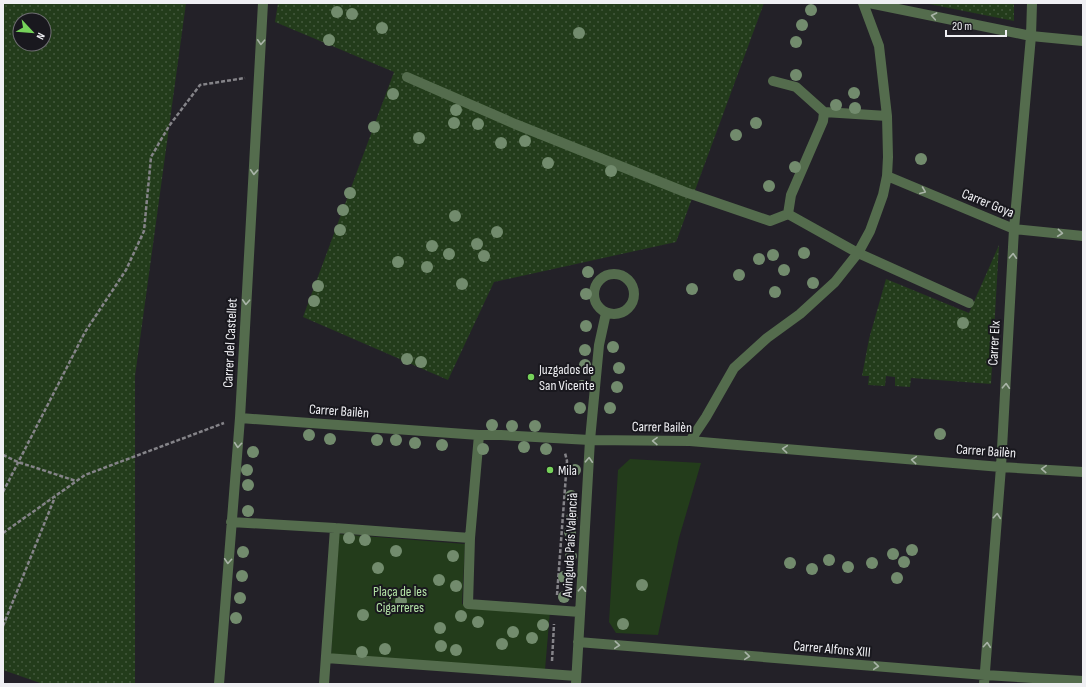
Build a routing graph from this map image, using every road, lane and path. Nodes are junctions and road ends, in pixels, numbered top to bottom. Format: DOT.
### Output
graph roads {
  1 [pos="263,3"];
  2 [pos="863,3"];
  3 [pos="869,3"];
  4 [pos="1032,3"];
  5 [pos="1031,36"];
  6 [pos="1083,41"];
  7 [pos="259,76"];
  8 [pos="407,77"];
  9 [pos="773,81"];
  10 [pos="824,112"];
  11 [pos="886,116"];
  12 [pos="887,176"];
  13 [pos="788,214"];
  14 [pos="1014,229"];
  15 [pos="1083,236"];
  16 [pos="858,253"];
  17 [pos="969,303"];
  18 [pos="606,313"];
  19 [pos="240,418"];
  20 [pos="479,435"];
  21 [pos="561,439"];
  22 [pos="590,440"];
  23 [pos="690,441"];
  24 [pos="3,455"];
  25 [pos="18,462"];
  26 [pos="1001,467"];
  27 [pos="1083,472"];
  28 [pos="77,481"];
  29 [pos="3,492"];
  30 [pos="56,496"];
  31 [pos="231,522"];
  32 [pos="335,528"];
  33 [pos="3,533"];
  34 [pos="470,538"];
  35 [pos="556,599"];
  36 [pos="580,612"];
  37 [pos="555,622"];
  38 [pos="3,626"];
  39 [pos="578,642"];
  40 [pos="326,658"];
  41 [pos="551,669"];
  42 [pos="576,680"];
  43 [pos="984,680"];
  44 [pos="1083,681"];
  45 [pos="219,684"];
  46 [pos="324,684"];
  1 -- 7 [label="street, Carrer del Castellet, one-way"];
  2 -- 11 [label="street"];
  5 -- 3 [label="street, one-way"];
  4 -- 5 [label="street, Carrer Elx"];
  5 -- 6 [label="street"];
  5 -- 14 [label="street, Carrer Elx"];
  7 -- 19 [label="street, Carrer del Castellet, one-way"];
  7 -- 25 [label="path"];
  8 -- 13 [label="street"];
  9 -- 10 [label="street"];
  10 -- 11 [label="street"];
  10 -- 13 [label="street"];
  11 -- 12 [label="street"];
  12 -- 14 [label="street, Carrer Goya, one-way"];
  12 -- 16 [label="street"];
  13 -- 16 [label="street"];
  14 -- 15 [label="street, Carrer Goya, one-way"];
  26 -- 14 [label="street, Carrer Elx, one-way"];
  16 -- 17 [label="street"];
  16 -- 23 [label="street"];
  18 -- 18 [label="street"];
  18 -- 22 [label="street, Avinguda País Valencià"];
  19 -- 20 [label="street, Carrer Bailèn"];
  19 -- 28 [label="path"];
  19 -- 31 [label="street, Carrer del Castellet, one-way"];
  20 -- 21 [label="street, Carrer Bailèn"];
  20 -- 34 [label="street"];
  21 -- 22 [label="street, Carrer Bailèn"];
  21 -- 35 [label="path"];
  23 -- 22 [label="street, Carrer Bailèn, one-way"];
  36 -- 22 [label="street, Avinguda País Valencià, one-way"];
  26 -- 23 [label="street, Carrer Bailèn, one-way"];
  24 -- 25 [label="path"];
  25 -- 28 [label="path"];
  25 -- 29 [label="path"];
  27 -- 26 [label="street, Carrer Bailèn, one-way"];
  43 -- 26 [label="street, Carrer Elx, one-way"];
  28 -- 30 [label="path"];
  30 -- 33 [label="path"];
  30 -- 38 [label="path"];
  31 -- 32 [label="street"];
  31 -- 45 [label="street, Carrer del Castellet, one-way"];
  32 -- 34 [label="street"];
  32 -- 40 [label="street"];
  34 -- 36 [label="street"];
  36 -- 39 [label="street, Avinguda País Valencià"];
  37 -- 41 [label="path"];
  39 -- 42 [label="street, Avinguda País Valencià"];
  39 -- 43 [label="street, Carrer Alfons XIII, one-way"];
  40 -- 42 [label="street"];
  40 -- 46 [label="street"];
  43 -- 44 [label="street, Carrer Alfons XIII"];
}
